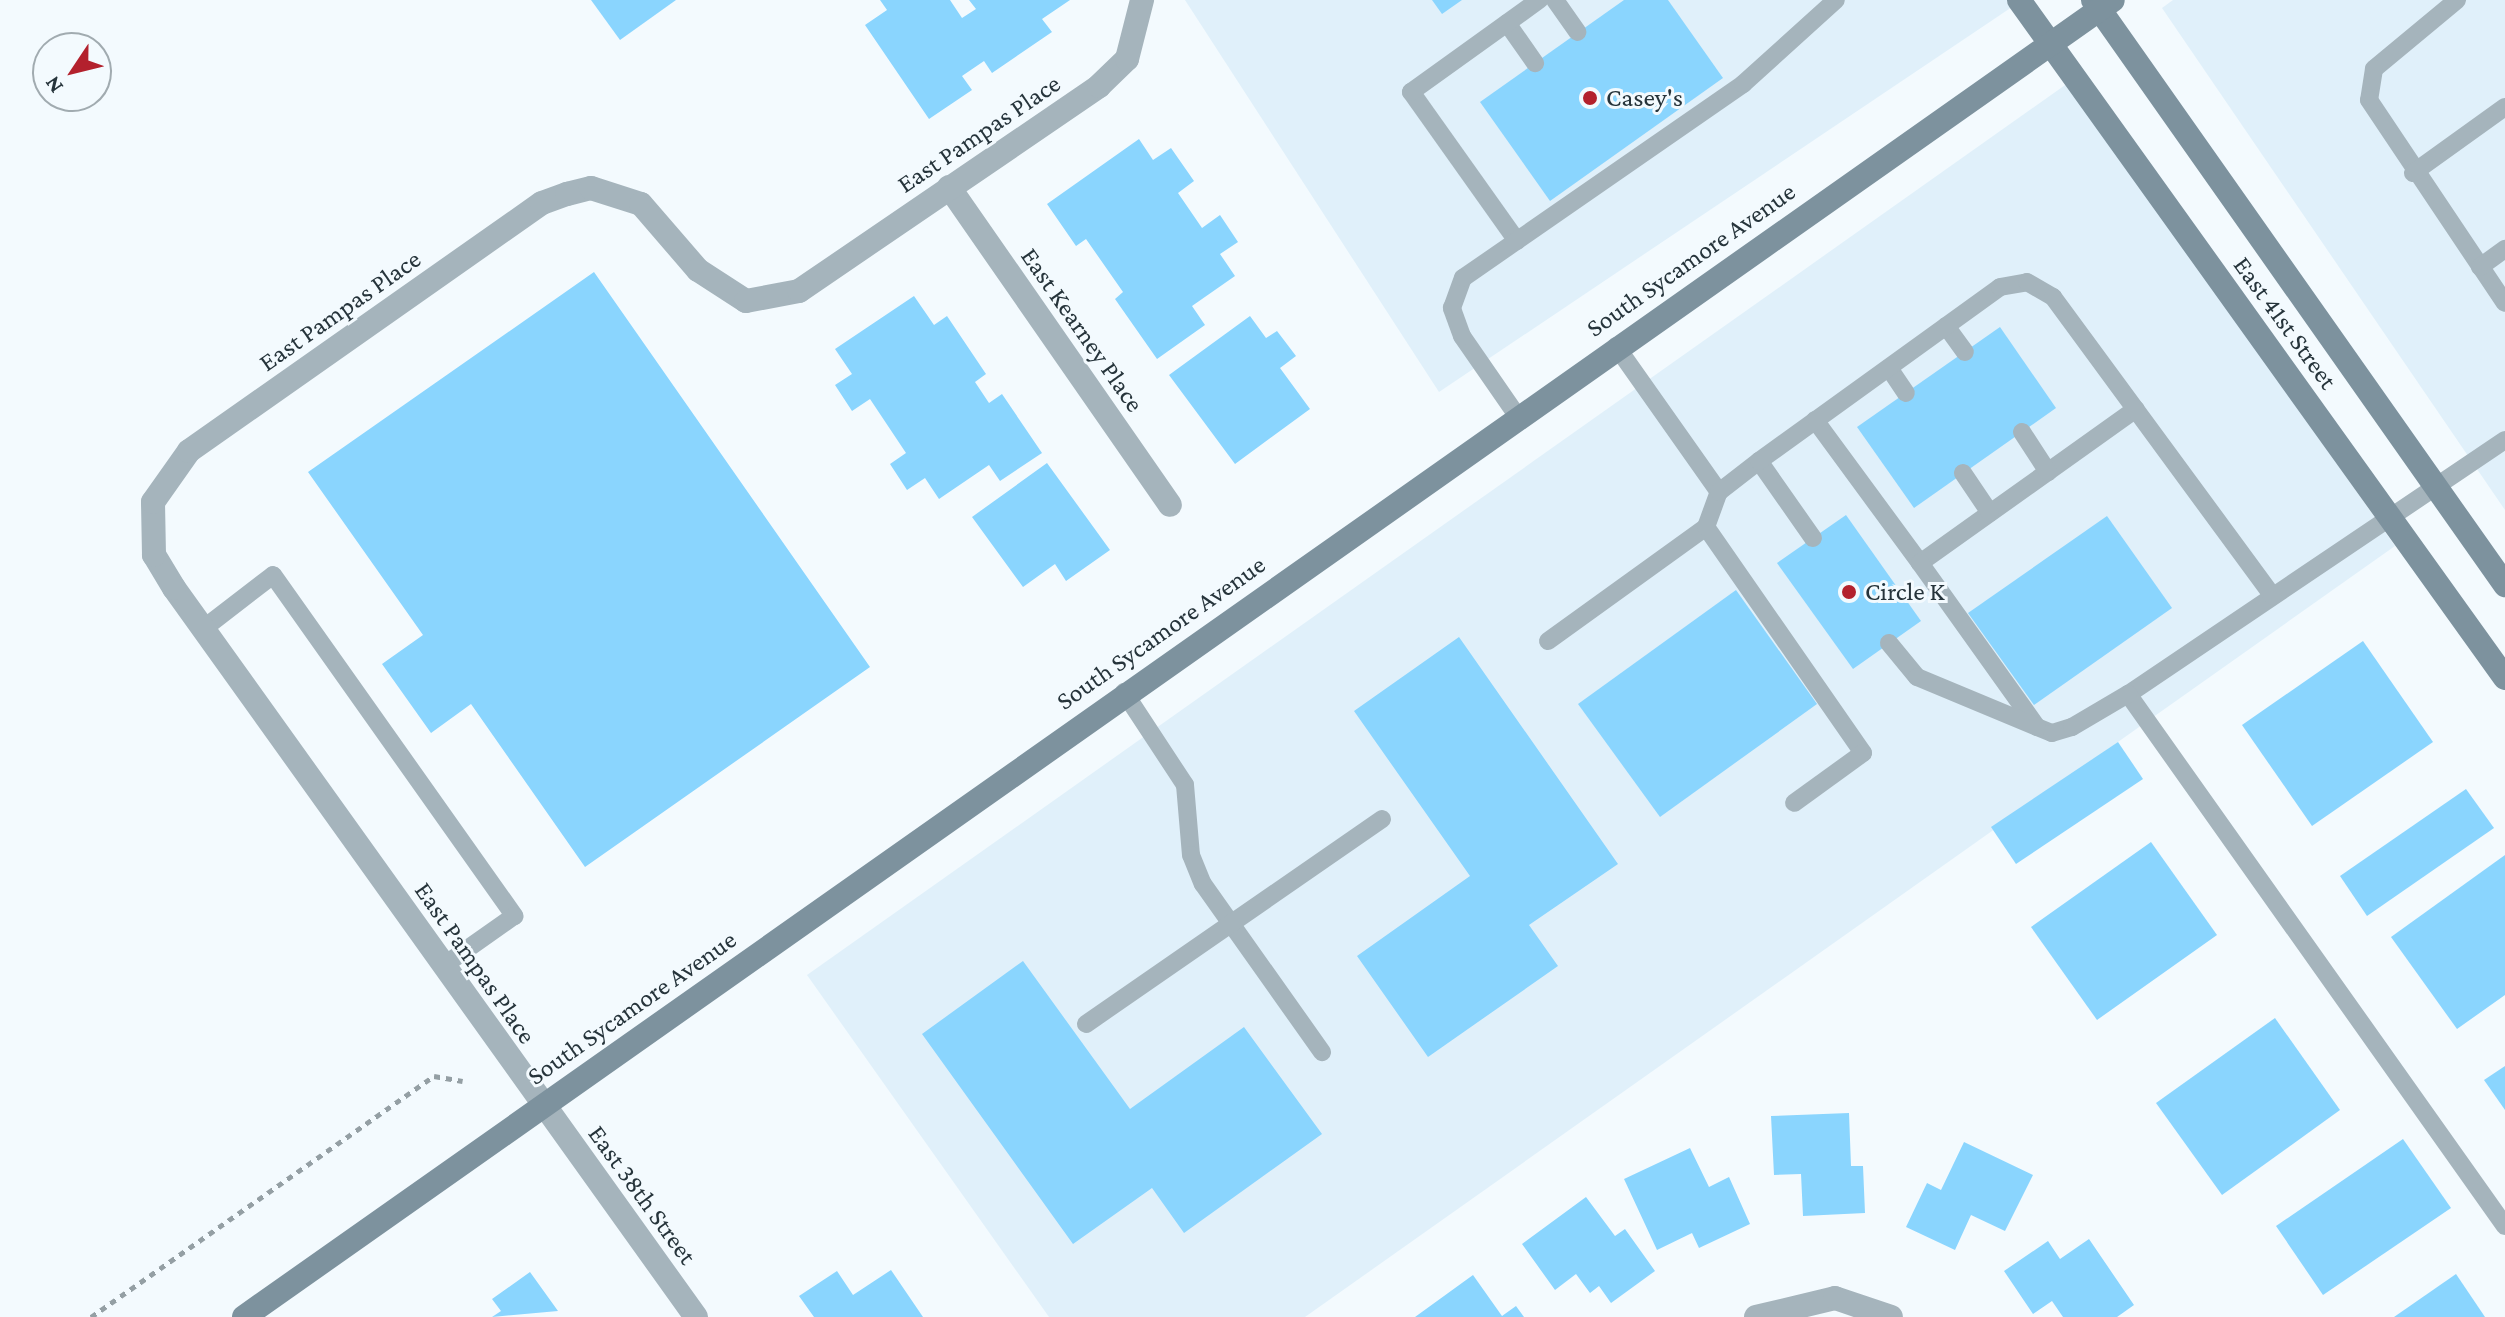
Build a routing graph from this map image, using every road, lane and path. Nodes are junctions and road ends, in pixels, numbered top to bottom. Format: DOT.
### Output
graph roads {
  1 [pos="1142,0"];
  2 [pos="1539,0"];
  3 [pos="1555,0"];
  4 [pos="1836,0"];
  5 [pos="2019,0"];
  6 [pos="2457,0"];
  7 [pos="2102,3"];
  8 [pos="1507,23"];
  9 [pos="1577,32"];
  10 [pos="2050,44"];
  11 [pos="1535,63"];
  12 [pos="2505,107"];
  13 [pos="2413,173"];
  14 [pos="949,187"];
  15 [pos="1517,241"];
  16 [pos="2505,249"];
  17 [pos="2480,267"];
  18 [pos="2505,303"];
  19 [pos="1946,326"];
  20 [pos="1616,346"];
  21 [pos="1965,352"];
  22 [pos="1889,368"];
  23 [pos="1906,393"];
  24 [pos="2136,409"];
  25 [pos="1518,417"];
  26 [pos="1815,420"];
  27 [pos="2022,432"];
  28 [pos="2505,440"];
  29 [pos="1759,461"];
  30 [pos="2048,472"];
  31 [pos="1963,473"];
  32 [pos="2437,488"];
  33 [pos="1719,492"];
  34 [pos="1170,505"];
  35 [pos="1990,513"];
  36 [pos="2390,518"];
  37 [pos="1706,527"];
  38 [pos="1813,538"];
  39 [pos="1920,563"];
  40 [pos="2505,585"];
  41 [pos="2273,596"];
  42 [pos="203,629"];
  43 [pos="1548,641"];
  44 [pos="1889,643"];
  45 [pos="2505,678"];
  46 [pos="1124,692"];
  47 [pos="2128,694"];
  48 [pos="2037,727"];
  49 [pos="1794,803"];
  50 [pos="1382,819"];
  51 [pos="1232,923"];
  52 [pos="443,966"];
  53 [pos="1086,1024"];
  54 [pos="1322,1052"];
  55 [pos="463,1081"];
  56 [pos="543,1106"];
  57 [pos="2505,1226"];
  58 [pos="91,1317"];
  59 [pos="244,1317"];
  60 [pos="696,1317"];
  61 [pos="1756,1317"];
  62 [pos="1891,1317"];
  1 -- 14 [label="street, East Pampas Place"];
  2 -- 8 [label="lane"];
  3 -- 9 [label="lane"];
  4 -- 15 [label="lane"];
  5 -- 10 [label="main road, East 41st Street"];
  6 -- 13 [label="lane"];
  7 -- 10 [label="main road, South Sycamore Avenue"];
  7 -- 32 [label="main road, East 41st Street"];
  8 -- 11 [label="lane"];
  8 -- 15 [label="lane"];
  10 -- 20 [label="main road, South Sycamore Avenue"];
  10 -- 36 [label="main road, East 41st Street"];
  12 -- 13 [label="lane"];
  13 -- 17 [label="lane"];
  14 -- 34 [label="street, East Kearney Place"];
  14 -- 42 [label="street, East Pampas Place"];
  15 -- 25 [label="lane"];
  16 -- 17 [label="lane"];
  17 -- 18 [label="lane"];
  19 -- 21 [label="lane"];
  19 -- 22 [label="lane"];
  19 -- 24 [label="lane"];
  20 -- 25 [label="main road, South Sycamore Avenue"];
  20 -- 33 [label="lane"];
  22 -- 23 [label="lane"];
  22 -- 26 [label="lane"];
  24 -- 30 [label="lane"];
  24 -- 41 [label="lane"];
  25 -- 46 [label="main road, South Sycamore Avenue"];
  26 -- 29 [label="lane"];
  26 -- 39 [label="lane"];
  27 -- 30 [label="lane"];
  28 -- 32 [label="lane"];
  29 -- 33 [label="lane"];
  29 -- 38 [label="lane"];
  30 -- 35 [label="lane"];
  31 -- 35 [label="lane"];
  32 -- 36 [label="lane"];
  32 -- 40 [label="main road, East 41st Street"];
  33 -- 37 [label="lane"];
  35 -- 39 [label="lane"];
  36 -- 41 [label="lane"];
  36 -- 45 [label="main road, East 41st Street"];
  37 -- 43 [label="lane"];
  37 -- 49 [label="lane"];
  39 -- 48 [label="lane"];
  41 -- 47 [label="lane"];
  42 -- 52 [label="street, East Pampas Place"];
  42 -- 52 [label="lane"];
  44 -- 48 [label="lane"];
  46 -- 51 [label="lane"];
  46 -- 56 [label="main road, South Sycamore Avenue"];
  47 -- 48 [label="lane"];
  47 -- 57 [label="lane"];
  50 -- 51 [label="lane"];
  51 -- 53 [label="lane"];
  51 -- 54 [label="lane"];
  52 -- 56 [label="street, East Pampas Place"];
  55 -- 58 [label="path"];
  56 -- 59 [label="main road, South Sycamore Avenue"];
  56 -- 60 [label="street, East 38th Street"];
  61 -- 62 [label="street"];
}
